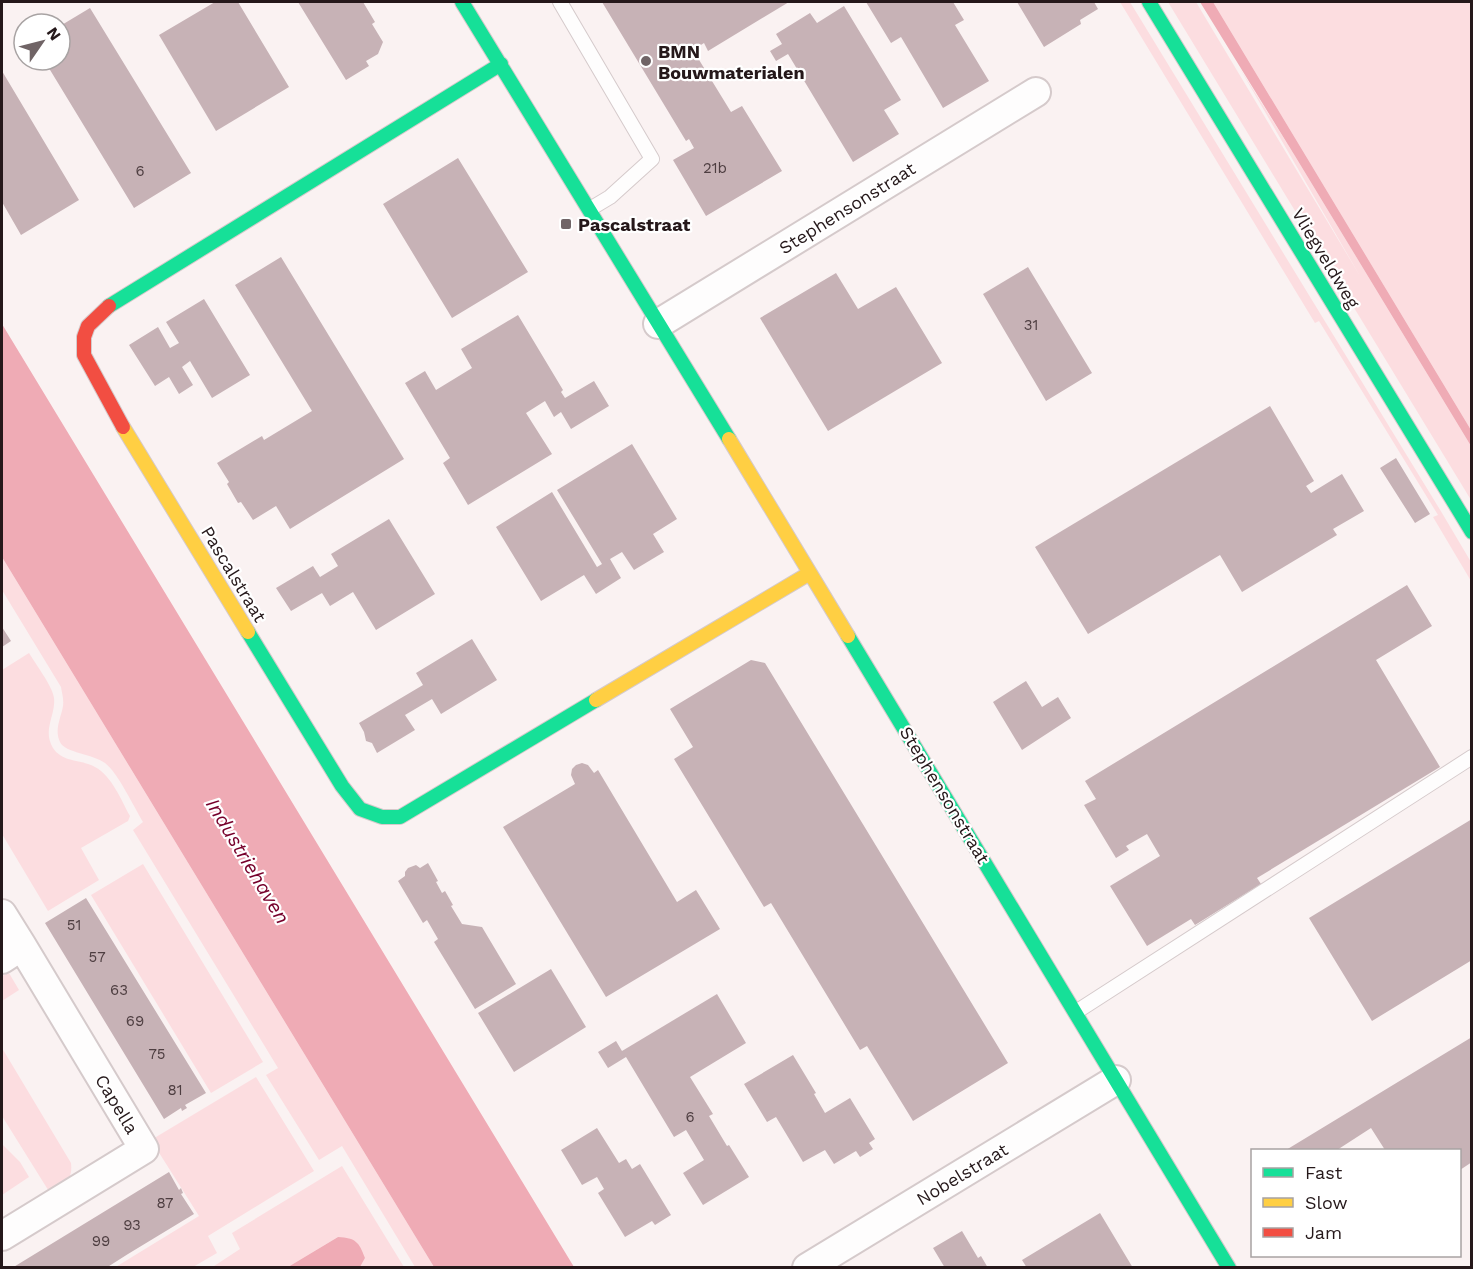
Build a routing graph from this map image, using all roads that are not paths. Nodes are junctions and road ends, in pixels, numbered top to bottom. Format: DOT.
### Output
graph roads {
  1 [pos="462,2"];
  2 [pos="560,2"];
  3 [pos="1149,2"];
  4 [pos="501,64"];
  5 [pos="1036,92"];
  6 [pos="590,210"];
  7 [pos="658,324"];
  8 [pos="1472,532"];
  9 [pos="810,573"];
  10 [pos="1472,757"];
  11 [pos="2,915"];
  12 [pos="12,952"];
  13 [pos="1076,1012"];
  14 [pos="1116,1080"];
  15 [pos="2,1236"];
  16 [pos="807,1268"];
  17 [pos="1229,1268"];
  1 -- 4 [label="street, Stephensonstraat"];
  2 -- 6 [label="lane"];
  3 -- 8 [label="street, Vliegveldweg"];
  4 -- 6 [label="street, Stephensonstraat"];
  4 -- 9 [label="street, Pascalstraat"];
  5 -- 7 [label="street, Stephensonstraat"];
  6 -- 7 [label="street, Stephensonstraat"];
  7 -- 9 [label="street, Stephensonstraat"];
  9 -- 13 [label="street, Stephensonstraat"];
  10 -- 13 [label="lane"];
  11 -- 12 [label="street, Capella"];
  12 -- 15 [label="street, Capella"];
  13 -- 14 [label="street, Stephensonstraat"];
  14 -- 16 [label="street, Nobelstraat"];
  14 -- 17 [label="street, Stephensonstraat"];
}
